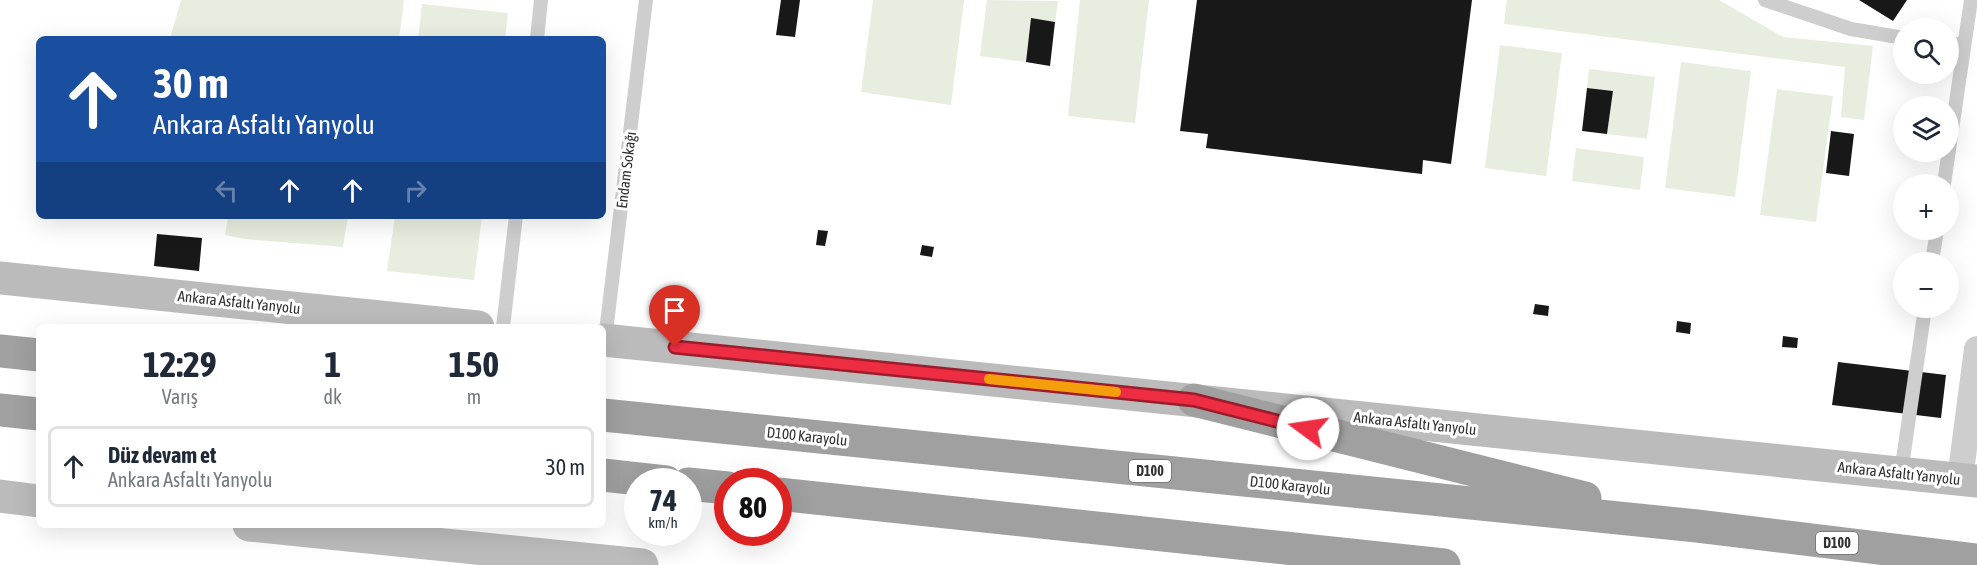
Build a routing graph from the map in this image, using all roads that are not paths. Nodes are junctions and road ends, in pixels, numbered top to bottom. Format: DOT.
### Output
graph roads {
  1 [pos="541,0"];
  2 [pos="646,0"];
  3 [pos="1765,0"];
  4 [pos="1971,0"];
  5 [pos="537,36"];
  6 [pos="1893,36"];
  7 [pos="1959,44"];
  8 [pos="1964,45"];
  9 [pos="1945,174"];
  10 [pos="516,219"];
  11 [pos="0,278"];
  12 [pos="1923,318"];
  13 [pos="449,324"];
  14 [pos="503,324"];
  15 [pos="606,324"];
  16 [pos="606,340"];
  17 [pos="1977,349"];
  18 [pos="0,351"];
  19 [pos="36,356"];
  20 [pos="1194,400"];
  21 [pos="0,410"];
  22 [pos="36,414"];
  23 [pos="606,415"];
  24 [pos="1900,473"];
  25 [pos="606,475"];
  26 [pos="624,477"];
  27 [pos="1969,480"];
  28 [pos="792,495"];
  29 [pos="0,496"];
  30 [pos="36,501"];
  31 [pos="1697,526"];
  32 [pos="278,528"];
  33 [pos="1977,560"];
  34 [pos="642,565"];
  35 [pos="1444,565"];
  1 -- 5 [label="lane"];
  2 -- 15 [label="lane, Endam Sokağı"];
  3 -- 6 [label="lane"];
  4 -- 8 [label="lane"];
  7 -- 8 [label="lane"];
  8 -- 9 [label="lane"];
  10 -- 14 [label="lane"];
  11 -- 13 [label="main road, Ankara Asfaltı Yanyolu"];
  12 -- 24 [label="lane"];
  16 -- 20 [label="main road, Ankara Asfaltı Yanyolu"];
  17 -- 27 [label="street"];
  18 -- 19 [label="highway"];
  20 -- 24 [label="main road, Ankara Asfaltı Yanyolu"];
  20 -- 31 [label="highway"];
  21 -- 22 [label="highway"];
  23 -- 31 [label="highway, D100 Karayolu / D100"];
  24 -- 27 [label="main road, Ankara Asfaltı Yanyolu"];
  25 -- 26 [label="highway"];
  28 -- 35 [label="highway"];
  29 -- 30 [label="main road"];
  31 -- 33 [label="highway, D100 Karayolu / D100"];
  32 -- 34 [label="main road"];
}
